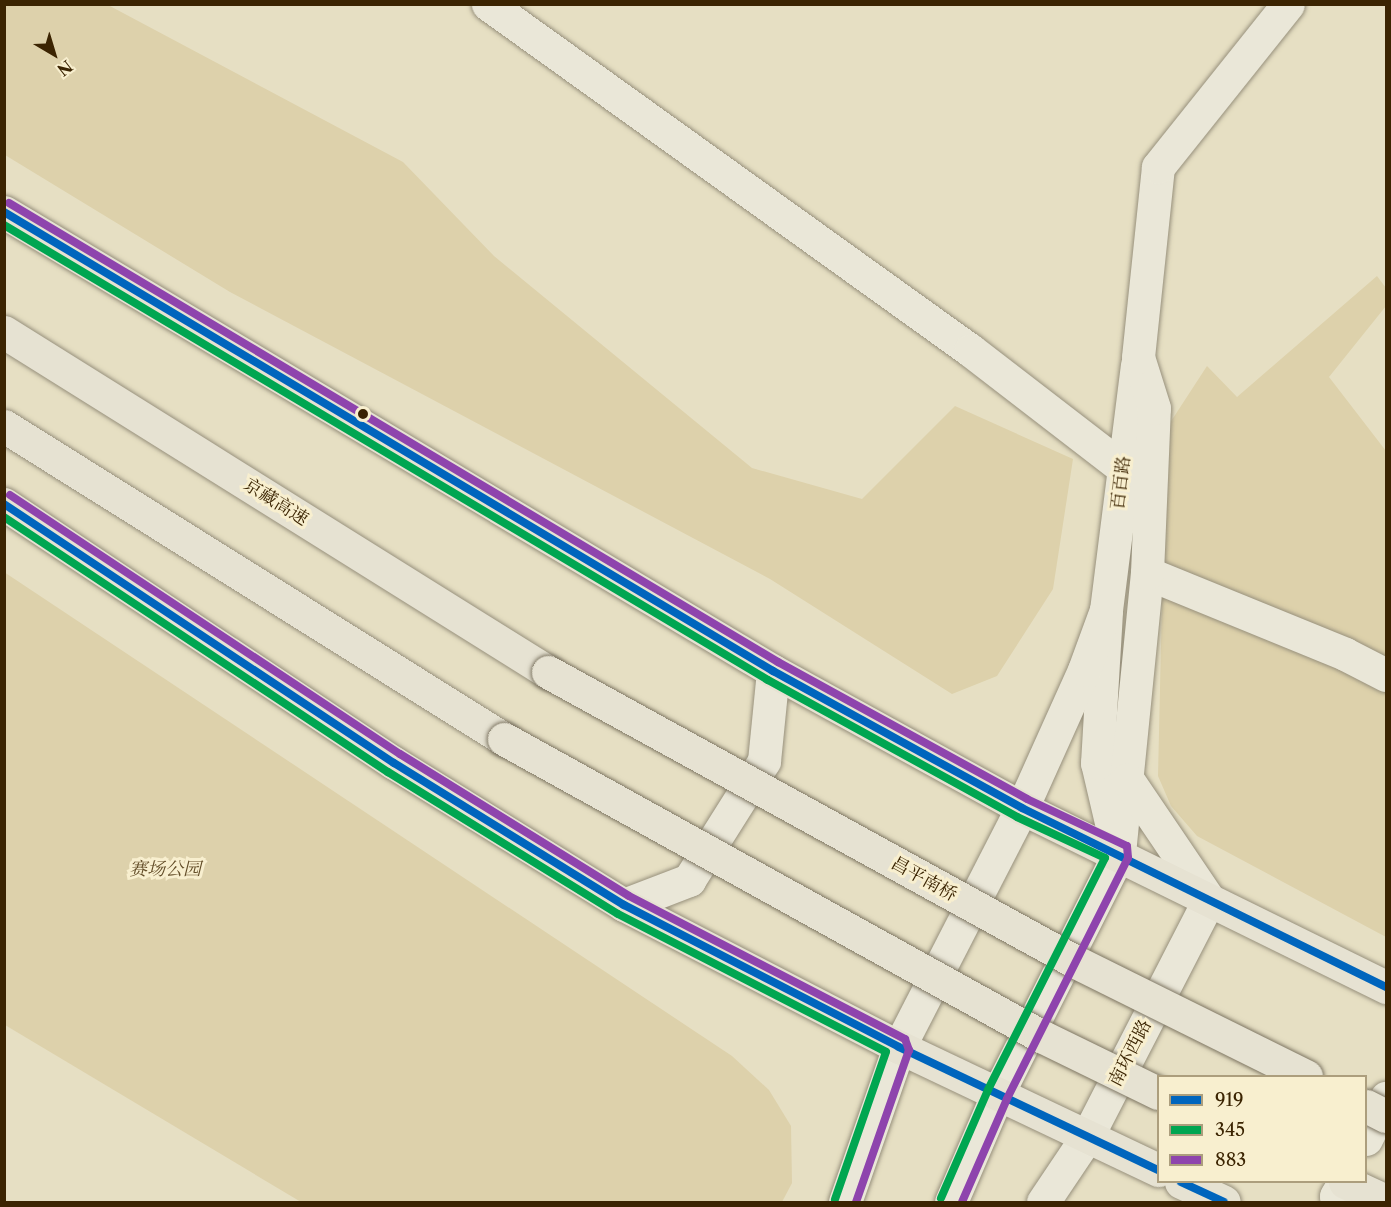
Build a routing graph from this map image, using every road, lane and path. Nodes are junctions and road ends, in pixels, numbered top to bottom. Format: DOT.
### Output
graph roads {
  1 [pos="488,4"];
  2 [pos="1288,4"];
  3 [pos="4,212"];
  4 [pos="4,332"];
  5 [pos="1138,357"];
  6 [pos="4,426"];
  7 [pos="1123,468"];
  8 [pos="4,504"];
  9 [pos="1147,573"];
  10 [pos="1106,610"];
  11 [pos="773,671"];
  12 [pos="548,672"];
  13 [pos="1386,675"];
  14 [pos="1127,779"];
  15 [pos="1022,808"];
  16 [pos="1119,853"];
  17 [pos="1209,900"];
  18 [pos="624,905"];
  19 [pos="1386,987"];
  20 [pos="899,1047"];
  21 [pos="1302,1075"];
  22 [pos="1157,1093"];
  23 [pos="997,1095"];
  24 [pos="1386,1098"];
  25 [pos="1367,1107"];
  26 [pos="1386,1116"];
  27 [pos="1088,1135"];
  28 [pos="1367,1135"];
  29 [pos="1157,1170"];
  30 [pos="1183,1183"];
  31 [pos="1343,1183"];
  32 [pos="1346,1183"];
  33 [pos="851,1190"];
  34 [pos="1210,1201"];
  35 [pos="1386,1201"];
  36 [pos="833,1203"];
  37 [pos="951,1203"];
  38 [pos="1043,1203"];
  39 [pos="1338,1203"];
  1 -- 7 [label="street"];
  2 -- 5 [label="street, 百百路"];
  3 -- 11 [label="main road"];
  4 -- 12 [label="main road, 京藏高速"];
  5 -- 7 [label="street, 百百路"];
  5 -- 9 [label="street"];
  6 -- 22 [label="main road, bridge"];
  7 -- 10 [label="street, 百百路"];
  8 -- 18 [label="main road"];
  9 -- 13 [label="street"];
  9 -- 14 [label="street"];
  10 -- 15 [label="street, 百百路"];
  10 -- 16 [label="street, 百百路"];
  11 -- 15 [label="main road"];
  11 -- 18 [label="street"];
  12 -- 21 [label="main road, 昌平南桥, bridge"];
  14 -- 16 [label="street"];
  14 -- 17 [label="street"];
  15 -- 16 [label="main road"];
  15 -- 20 [label="street, 百百路"];
  16 -- 17 [label="main road"];
  16 -- 23 [label="street"];
  17 -- 19 [label="main road"];
  17 -- 27 [label="street, 南环西路"];
  18 -- 20 [label="main road"];
  20 -- 23 [label="main road"];
  20 -- 33 [label="street, 百百路"];
  23 -- 27 [label="main road"];
  23 -- 37 [label="street"];
  24 -- 28 [label="street"];
  25 -- 26 [label="main road, bridge"];
  27 -- 29 [label="main road"];
  27 -- 38 [label="street, 南环西路"];
  30 -- 34 [label="main road"];
  31 -- 39 [label="street"];
  32 -- 35 [label="main road"];
  33 -- 36 [label="street"];
}
